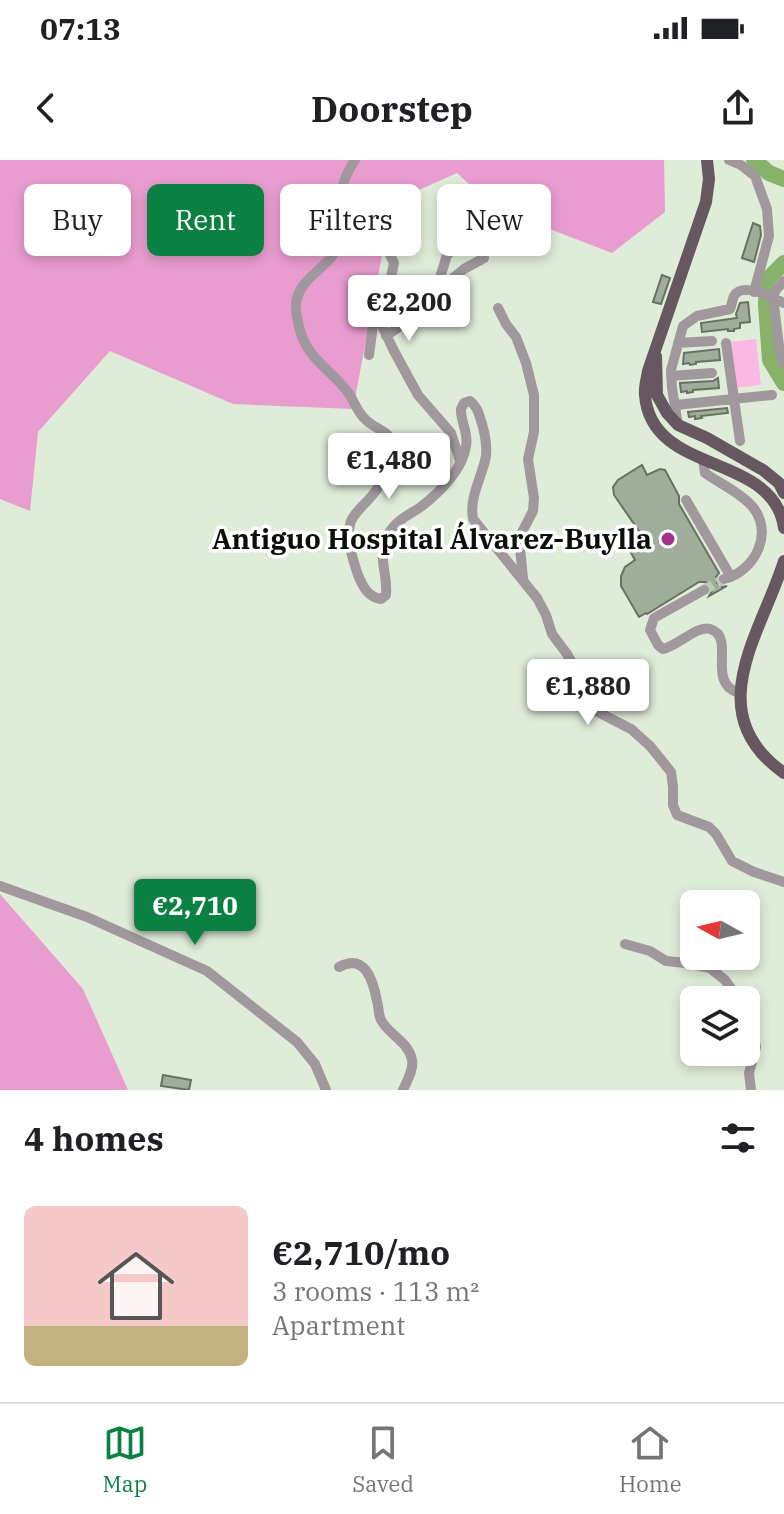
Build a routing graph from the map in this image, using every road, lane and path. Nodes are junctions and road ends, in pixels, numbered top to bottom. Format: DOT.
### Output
graph roads {
  1 [pos="355,160"];
  2 [pos="707,160"];
  3 [pos="729,160"];
  4 [pos="390,256"];
  5 [pos="447,256"];
  6 [pos="484,258"];
  7 [pos="784,281"];
  8 [pos="768,296"];
  9 [pos="414,308"];
  10 [pos="498,308"];
  11 [pos="380,311"];
  12 [pos="386,336"];
  13 [pos="712,341"];
  14 [pos="678,343"];
  15 [pos="726,343"];
  16 [pos="656,348"];
  17 [pos="369,355"];
  18 [pos="784,364"];
  19 [pos="712,373"];
  20 [pos="671,376"];
  21 [pos="772,395"];
  22 [pos="733,399"];
  23 [pos="676,405"];
  24 [pos="678,425"];
  25 [pos="658,430"];
  26 [pos="736,446"];
  27 [pos="685,452"];
  28 [pos="703,459"];
  29 [pos="460,461"];
  30 [pos="784,493"];
  31 [pos="686,500"];
  32 [pos="784,528"];
  33 [pos="784,561"];
  34 [pos="523,580"];
  35 [pos="780,581"];
  36 [pos="704,590"];
  37 [pos="739,693"];
  38 [pos="784,773"];
  39 [pos="784,882"];
  40 [pos="0,886"];
  41 [pos="625,944"];
  42 [pos="339,967"];
  43 [pos="729,986"];
  44 [pos="751,1066"];
  45 [pos="326,1090"];
  46 [pos="403,1090"];
  47 [pos="751,1090"];
  1 -- 29 [label="street"];
  2 -- 16 [label="main road"];
  3 -- 8 [label="street"];
  4 -- 11 [label="street"];
  5 -- 9 [label="street"];
  6 -- 9 [label="street"];
  7 -- 8 [label="street"];
  8 -- 14 [label="street"];
  8 -- 18 [label="street"];
  9 -- 12 [label="street"];
  10 -- 34 [label="street"];
  11 -- 12 [label="street"];
  11 -- 17 [label="street"];
  12 -- 29 [label="street"];
  13 -- 14 [label="street"];
  14 -- 20 [label="street"];
  15 -- 22 [label="street"];
  16 -- 24 [label="main road"];
  16 -- 25 [label="main road"];
  19 -- 20 [label="street"];
  20 -- 23 [label="street"];
  21 -- 22 [label="street"];
  22 -- 23 [label="street"];
  22 -- 26 [label="street"];
  23 -- 24 [label="street"];
  24 -- 25 [label="main road"];
  24 -- 26 [label="main road"];
  24 -- 27 [label="main road"];
  25 -- 27 [label="main road"];
  26 -- 28 [label="main road"];
  26 -- 30 [label="main road"];
  27 -- 28 [label="main road"];
  28 -- 31 [label="street"];
  28 -- 32 [label="main road"];
  29 -- 34 [label="street"];
  33 -- 35 [label="main road"];
  34 -- 39 [label="street"];
  35 -- 37 [label="main road"];
  36 -- 37 [label="street"];
  37 -- 38 [label="main road"];
  40 -- 45 [label="street"];
  41 -- 43 [label="street"];
  42 -- 46 [label="street"];
  44 -- 47 [label="street"];
}
